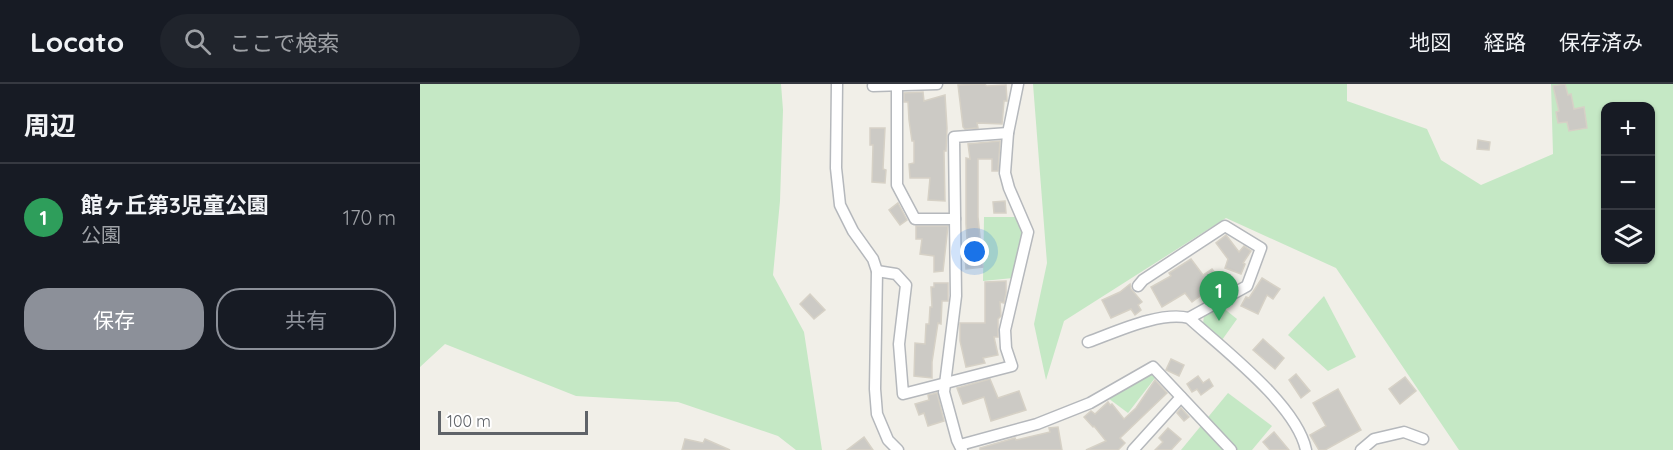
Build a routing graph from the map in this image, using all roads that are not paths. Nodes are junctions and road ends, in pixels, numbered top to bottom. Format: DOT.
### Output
graph roads {
  1 [pos="837,84"];
  2 [pos="937,84"];
  3 [pos="1017,84"];
  4 [pos="897,85"];
  5 [pos="873,86"];
  6 [pos="1008,133"];
  7 [pos="955,219"];
  8 [pos="877,271"];
  9 [pos="1137,286"];
  10 [pos="1190,318"];
  11 [pos="1088,342"];
  12 [pos="944,384"];
  13 [pos="1181,396"];
  14 [pos="1423,439"];
  15 [pos="961,447"];
  16 [pos="898,450"];
  17 [pos="1134,450"];
  18 [pos="1231,450"];
  19 [pos="1306,450"];
  20 [pos="1361,450"];
  1 -- 8 [label="street"];
  2 -- 4 [label="street"];
  3 -- 6 [label="street"];
  4 -- 5 [label="street"];
  4 -- 7 [label="street"];
  6 -- 7 [label="street"];
  6 -- 12 [label="street"];
  7 -- 12 [label="street"];
  8 -- 12 [label="street"];
  8 -- 16 [label="street"];
  9 -- 10 [label="street"];
  10 -- 11 [label="street"];
  10 -- 19 [label="street"];
  12 -- 15 [label="street"];
  13 -- 15 [label="street"];
  13 -- 17 [label="street"];
  13 -- 18 [label="street"];
  14 -- 20 [label="street"];
}
